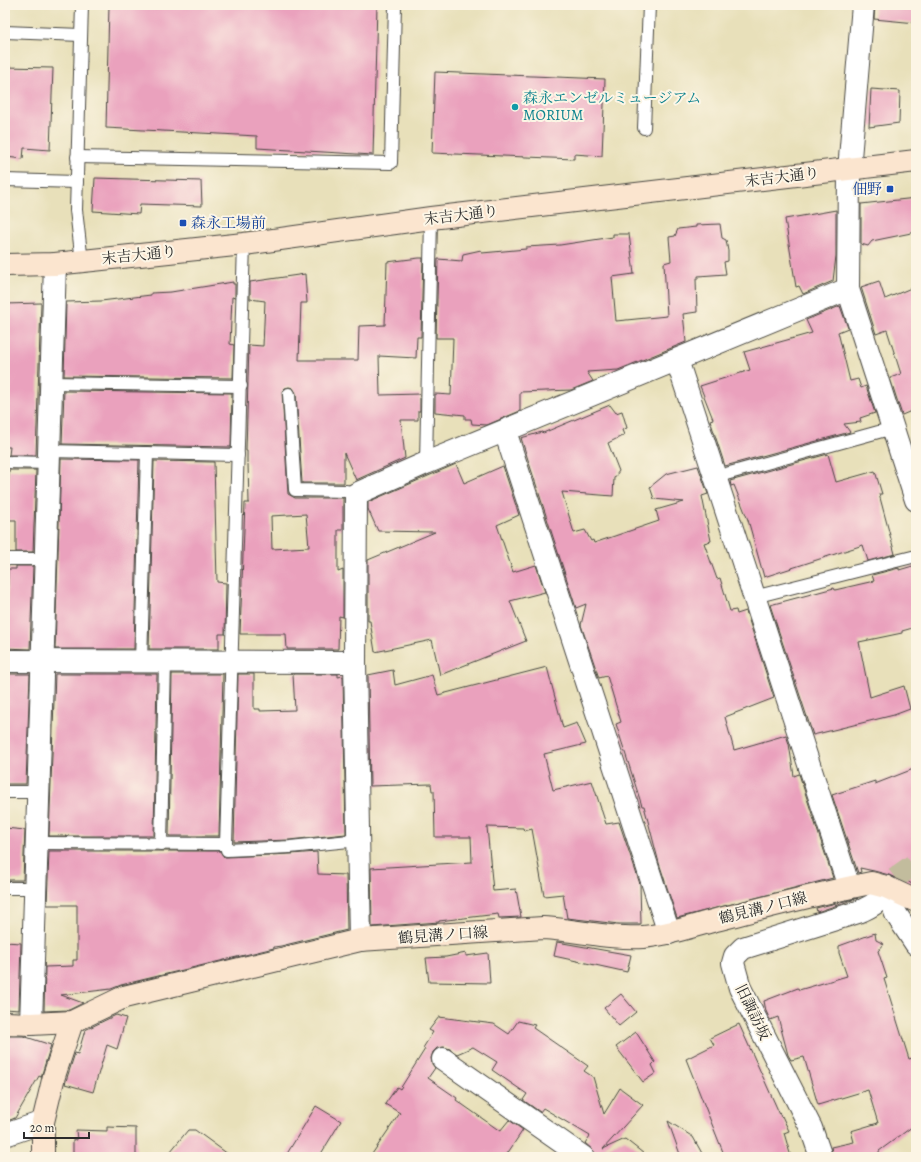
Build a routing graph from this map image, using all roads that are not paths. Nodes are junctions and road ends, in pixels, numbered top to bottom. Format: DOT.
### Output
graph roads {
  1 [pos="82,5"];
  2 [pos="396,5"];
  3 [pos="649,5"];
  4 [pos="863,5"];
  5 [pos="5,32"];
  6 [pos="81,35"];
  7 [pos="644,128"];
  8 [pos="78,157"];
  9 [pos="916,161"];
  10 [pos="849,170"];
  11 [pos="5,180"];
  12 [pos="77,182"];
  13 [pos="431,218"];
  14 [pos="244,244"];
  15 [pos="82,262"];
  16 [pos="55,264"];
  17 [pos="5,265"];
  18 [pos="848,289"];
  19 [pos="677,360"];
  20 [pos="51,383"];
  21 [pos="241,386"];
  22 [pos="289,394"];
  23 [pos="893,428"];
  24 [pos="505,431"];
  25 [pos="147,453"];
  26 [pos="238,455"];
  27 [pos="49,457"];
  28 [pos="5,462"];
  29 [pos="426,463"];
  30 [pos="715,477"];
  31 [pos="356,494"];
  32 [pos="916,500"];
  33 [pos="916,556"];
  34 [pos="5,559"];
  35 [pos="46,559"];
  36 [pos="754,597"];
  37 [pos="5,661"];
  38 [pos="42,661"];
  39 [pos="141,662"];
  40 [pos="165,662"];
  41 [pos="231,662"];
  42 [pos="355,662"];
  43 [pos="5,792"];
  44 [pos="38,792"];
  45 [pos="359,840"];
  46 [pos="36,843"];
  47 [pos="160,844"];
  48 [pos="226,844"];
  49 [pos="890,883"];
  50 [pos="849,887"];
  51 [pos="5,888"];
  52 [pos="35,888"];
  53 [pos="916,901"];
  54 [pos="669,933"];
  55 [pos="360,940"];
  56 [pos="916,944"];
  57 [pos="72,1022"];
  58 [pos="5,1023"];
  59 [pos="31,1024"];
  60 [pos="443,1059"];
  61 [pos="42,1122"];
  62 [pos="5,1135"];
  63 [pos="575,1155"];
  64 [pos="43,1157"];
  65 [pos="820,1157"];
  1 -- 6 [label="lane"];
  2 -- 8 [label="lane"];
  3 -- 7 [label="lane"];
  4 -- 10 [label="street"];
  5 -- 6 [label="lane"];
  6 -- 8 [label="lane"];
  8 -- 12 [label="lane"];
  9 -- 10 [label="street, 末吉大通り"];
  10 -- 13 [label="street, 末吉大通り"];
  10 -- 18 [label="street"];
  11 -- 12 [label="lane"];
  12 -- 15 [label="lane"];
  13 -- 14 [label="street, 末吉大通り"];
  13 -- 29 [label="lane"];
  14 -- 15 [label="street, 末吉大通り"];
  14 -- 21 [label="lane"];
  15 -- 16 [label="street, 末吉大通り"];
  16 -- 17 [label="street, 末吉大通り"];
  16 -- 20 [label="street"];
  18 -- 19 [label="street"];
  18 -- 23 [label="street"];
  19 -- 24 [label="street"];
  19 -- 30 [label="street"];
  20 -- 21 [label="lane"];
  20 -- 27 [label="street"];
  21 -- 26 [label="lane"];
  22 -- 31 [label="lane"];
  23 -- 30 [label="lane"];
  23 -- 32 [label="street"];
  24 -- 29 [label="street"];
  24 -- 54 [label="street"];
  25 -- 26 [label="lane"];
  25 -- 27 [label="lane"];
  25 -- 39 [label="lane"];
  26 -- 41 [label="lane"];
  27 -- 28 [label="lane"];
  27 -- 35 [label="street"];
  29 -- 31 [label="street"];
  30 -- 36 [label="street"];
  31 -- 42 [label="street"];
  33 -- 36 [label="lane"];
  34 -- 35 [label="lane"];
  35 -- 38 [label="street"];
  36 -- 50 [label="street"];
  37 -- 38 [label="street"];
  38 -- 39 [label="street"];
  38 -- 44 [label="street"];
  39 -- 40 [label="street"];
  40 -- 41 [label="street"];
  40 -- 47 [label="lane"];
  41 -- 42 [label="street"];
  41 -- 48 [label="lane"];
  42 -- 45 [label="street"];
  43 -- 44 [label="lane"];
  44 -- 46 [label="street"];
  45 -- 48 [label="lane"];
  45 -- 55 [label="street"];
  46 -- 47 [label="lane"];
  46 -- 52 [label="street"];
  47 -- 48 [label="lane"];
  49 -- 50 [label="street, 鶴見溝ノ口線"];
  49 -- 53 [label="street, 鶴見溝ノ口線"];
  49 -- 56 [label="street"];
  49 -- 65 [label="street, 旧諏訪坂"];
  50 -- 54 [label="street, 鶴見溝ノ口線"];
  51 -- 52 [label="lane"];
  52 -- 59 [label="street"];
  54 -- 55 [label="street, 鶴見溝ノ口線"];
  55 -- 57 [label="street, 鶴見溝ノ口線"];
  57 -- 59 [label="street, 鶴見溝ノ口線"];
  57 -- 61 [label="street"];
  58 -- 59 [label="street, 鶴見溝ノ口線"];
  60 -- 63 [label="street"];
  61 -- 62 [label="street"];
  61 -- 64 [label="street"];
}
